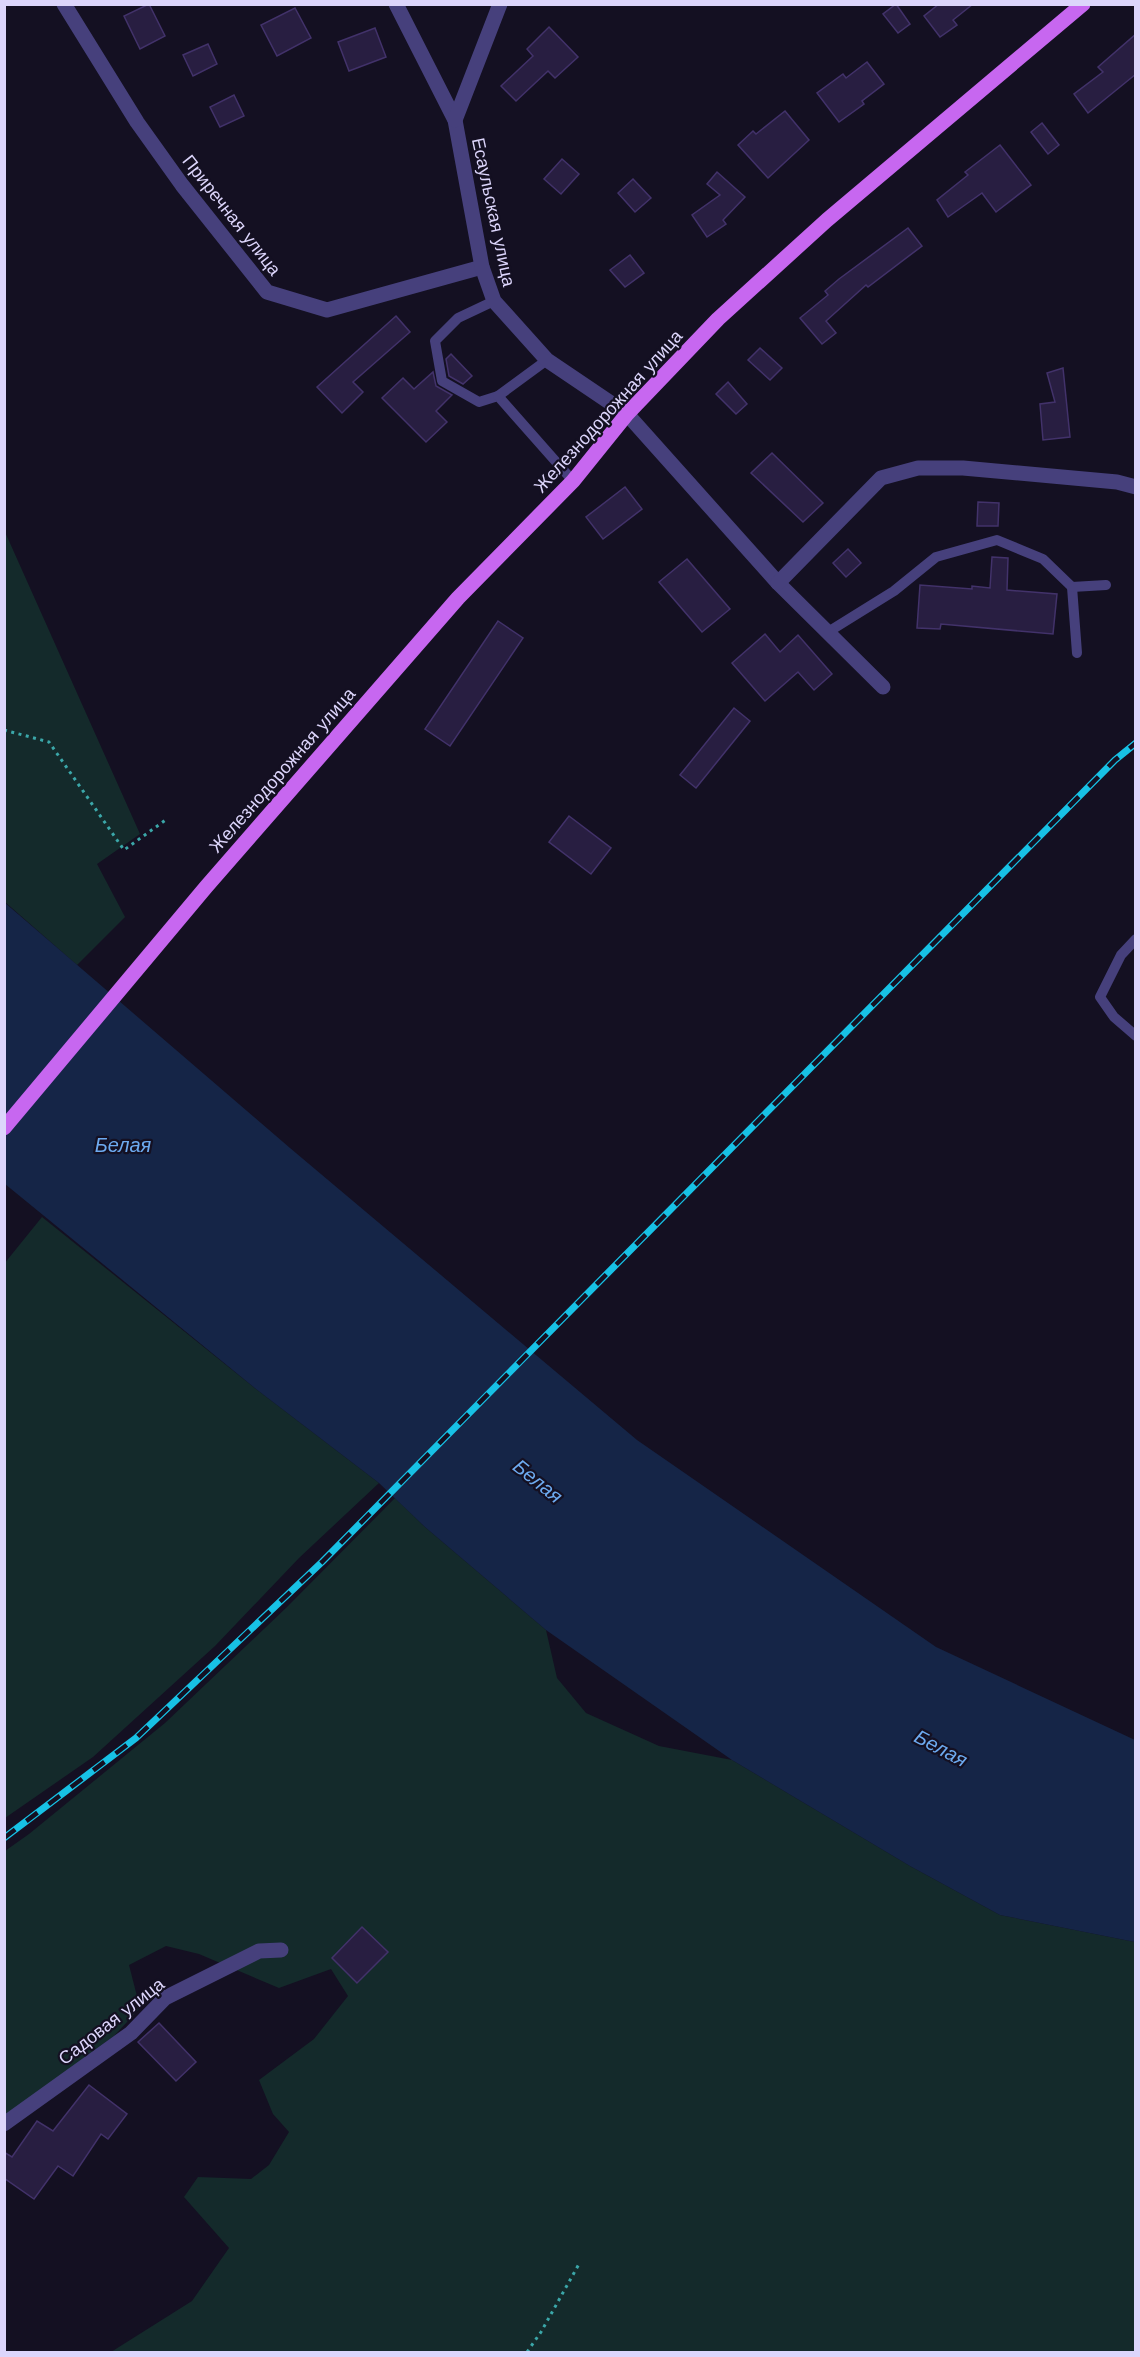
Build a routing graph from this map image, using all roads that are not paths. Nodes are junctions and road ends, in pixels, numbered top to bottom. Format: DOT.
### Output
graph roads {
  1 [pos="64,4"];
  2 [pos="396,4"];
  3 [pos="500,4"];
  4 [pos="1083,4"];
  5 [pos="455,120"];
  6 [pos="482,267"];
  7 [pos="494,302"];
  8 [pos="548,360"];
  9 [pos="498,396"];
  10 [pos="627,414"];
  11 [pos="573,481"];
  12 [pos="1136,487"];
  13 [pos="778,583"];
  14 [pos="1106,585"];
  15 [pos="1072,587"];
  16 [pos="828,632"];
  17 [pos="1077,653"];
  18 [pos="883,687"];
  19 [pos="1136,939"];
  20 [pos="1136,1036"];
  21 [pos="4,1128"];
  22 [pos="281,1950"];
  23 [pos="4,2124"];
  1 -- 6 [label="street, Приречная улица"];
  2 -- 5 [label="street, Есаульская улица"];
  3 -- 5 [label="street"];
  4 -- 10 [label="main road, Железнодорожная улица"];
  5 -- 6 [label="street, Есаульская улица"];
  6 -- 7 [label="street, Есаульская улица"];
  7 -- 8 [label="street, Есаульская улица"];
  7 -- 9 [label="lane"];
  8 -- 9 [label="lane"];
  8 -- 10 [label="street, Есаульская улица"];
  9 -- 11 [label="lane"];
  10 -- 11 [label="main road, Железнодорожная улица"];
  10 -- 13 [label="street, Есаульская улица"];
  11 -- 21 [label="main road, Железнодорожная улица"];
  12 -- 13 [label="street"];
  13 -- 16 [label="street, Есаульская улица"];
  14 -- 15 [label="lane"];
  15 -- 16 [label="lane"];
  15 -- 17 [label="lane"];
  16 -- 18 [label="street, Есаульская улица"];
  19 -- 20 [label="lane"];
  22 -- 23 [label="street, Садовая улица"];
}
